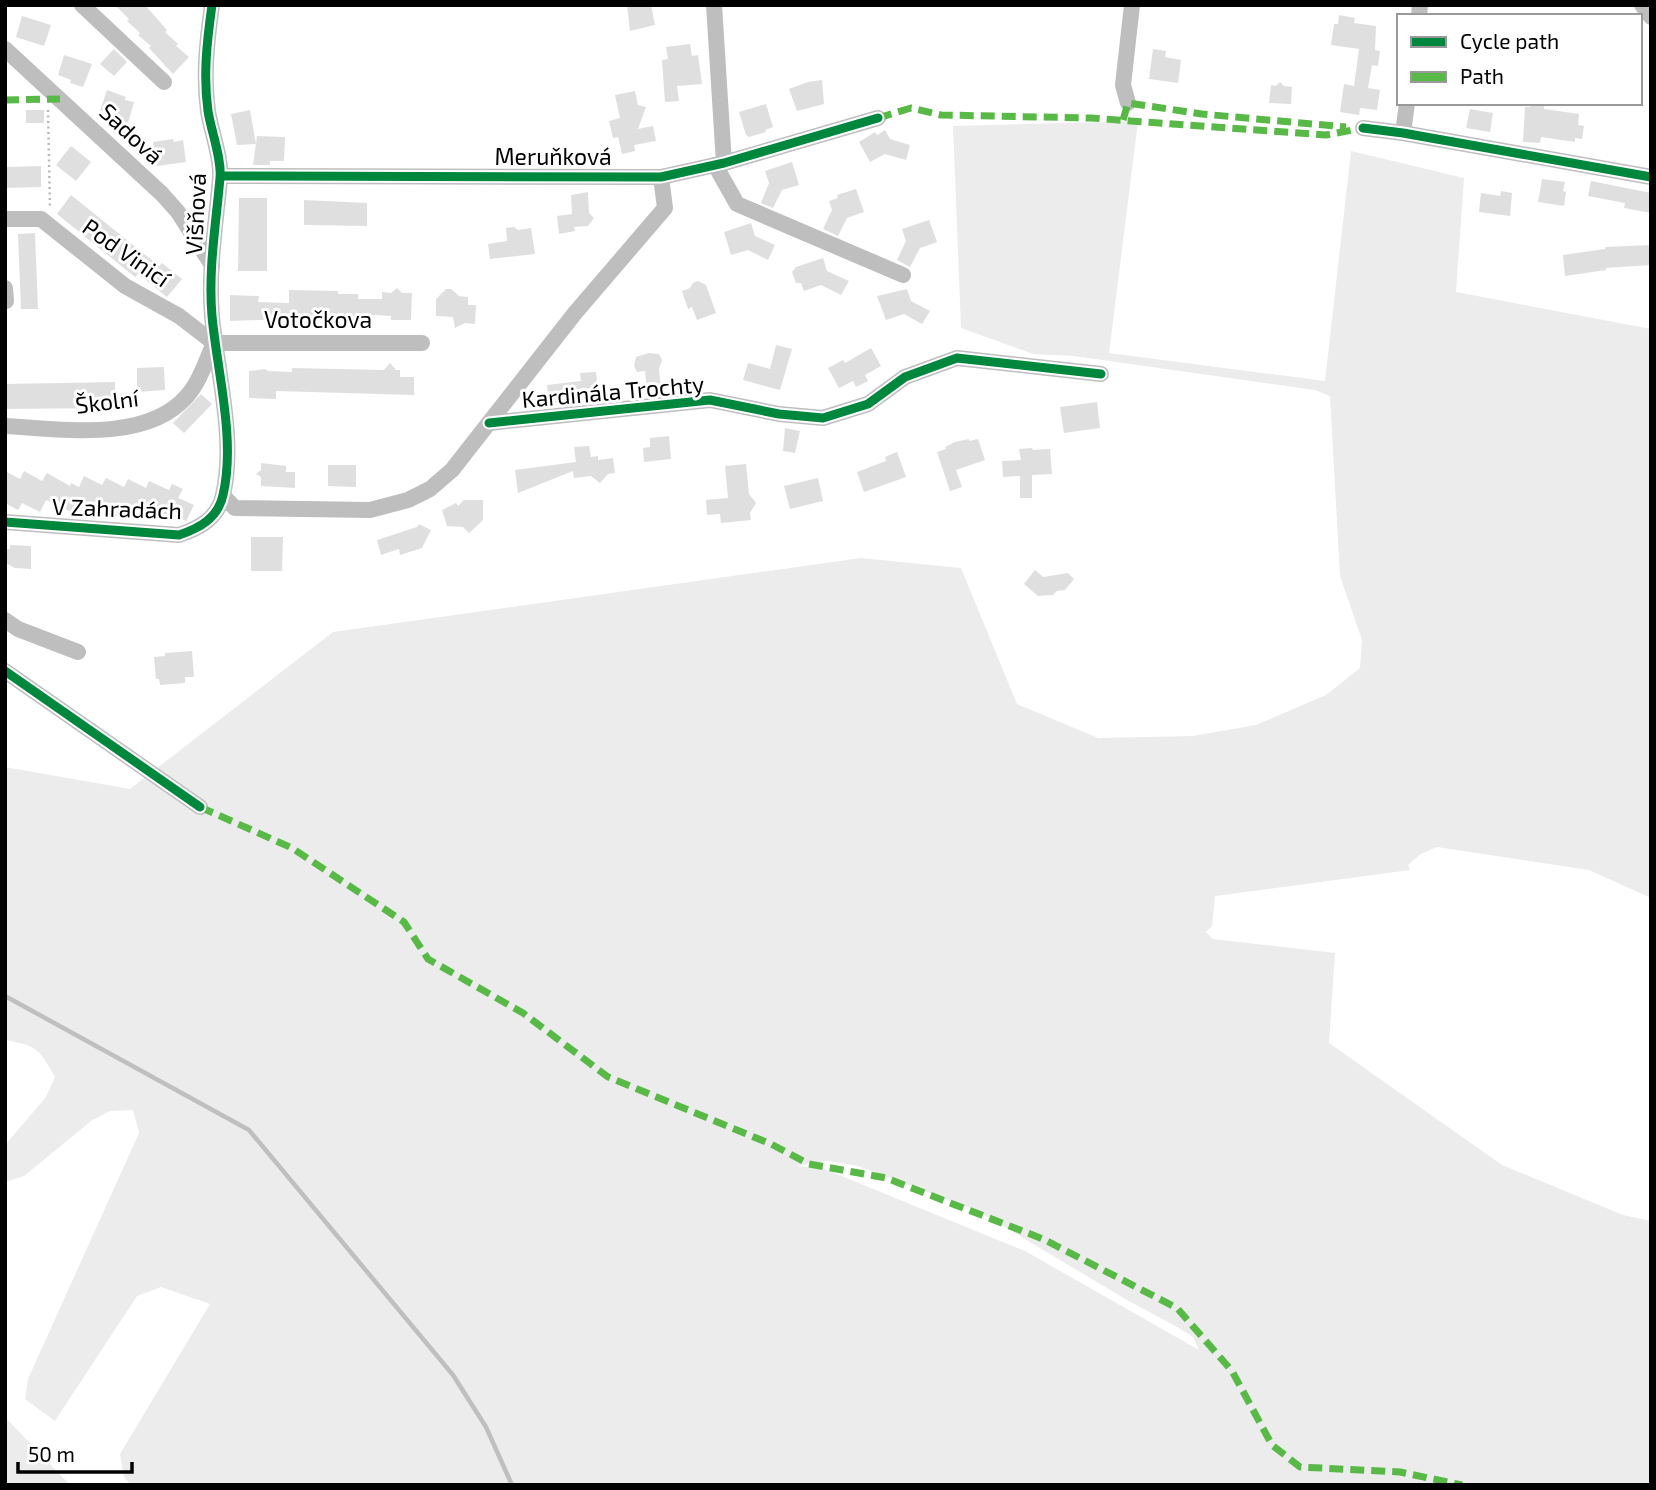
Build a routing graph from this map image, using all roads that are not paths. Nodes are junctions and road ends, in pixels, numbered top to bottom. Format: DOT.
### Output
graph roads {
  1 [pos="212,5"];
  2 [pos="715,5"];
  3 [pos="1132,5"];
  4 [pos="1642,5"];
  5 [pos="90,8"];
  6 [pos="1651,18"];
  7 [pos="5,49"];
  8 [pos="164,82"];
  9 [pos="1128,103"];
  10 [pos="1407,105"];
  11 [pos="878,118"];
  12 [pos="1363,128"];
  13 [pos="1403,133"];
  14 [pos="719,164"];
  15 [pos="221,176"];
  16 [pos="661,177"];
  17 [pos="1651,177"];
  18 [pos="5,219"];
  19 [pos="212,265"];
  20 [pos="903,275"];
  21 [pos="5,288"];
  22 [pos="6,301"];
  23 [pos="422,342"];
  24 [pos="214,343"];
  25 [pos="1101,374"];
  26 [pos="489,423"];
  27 [pos="5,426"];
  28 [pos="223,496"];
  29 [pos="5,522"];
  30 [pos="5,620"];
  31 [pos="78,652"];
  32 [pos="5,671"];
  33 [pos="200,807"];
  1 -- 15 [label="street, Višňová"];
  2 -- 14 [label="street"];
  3 -- 9 [label="street"];
  4 -- 6 [label="street"];
  5 -- 8 [label="street"];
  7 -- 19 [label="street, Sadová"];
  10 -- 13 [label="street"];
  11 -- 14 [label="street, Meruňková"];
  12 -- 13 [label="street"];
  13 -- 17 [label="street"];
  14 -- 16 [label="street, Meruňková"];
  14 -- 20 [label="street"];
  15 -- 16 [label="street, Meruňková"];
  15 -- 19 [label="street, Višňová"];
  16 -- 26 [label="street"];
  18 -- 24 [label="street, Pod Vinicí"];
  19 -- 24 [label="street, Višňová"];
  21 -- 22 [label="street"];
  23 -- 24 [label="street, Votočkova"];
  24 -- 27 [label="street, Školní"];
  24 -- 28 [label="street, V Zahradách"];
  25 -- 26 [label="street, Kardinála Trochty"];
  26 -- 28 [label="street"];
  28 -- 29 [label="street, V Zahradách"];
  30 -- 31 [label="street"];
  32 -- 33 [label="street"];
}
